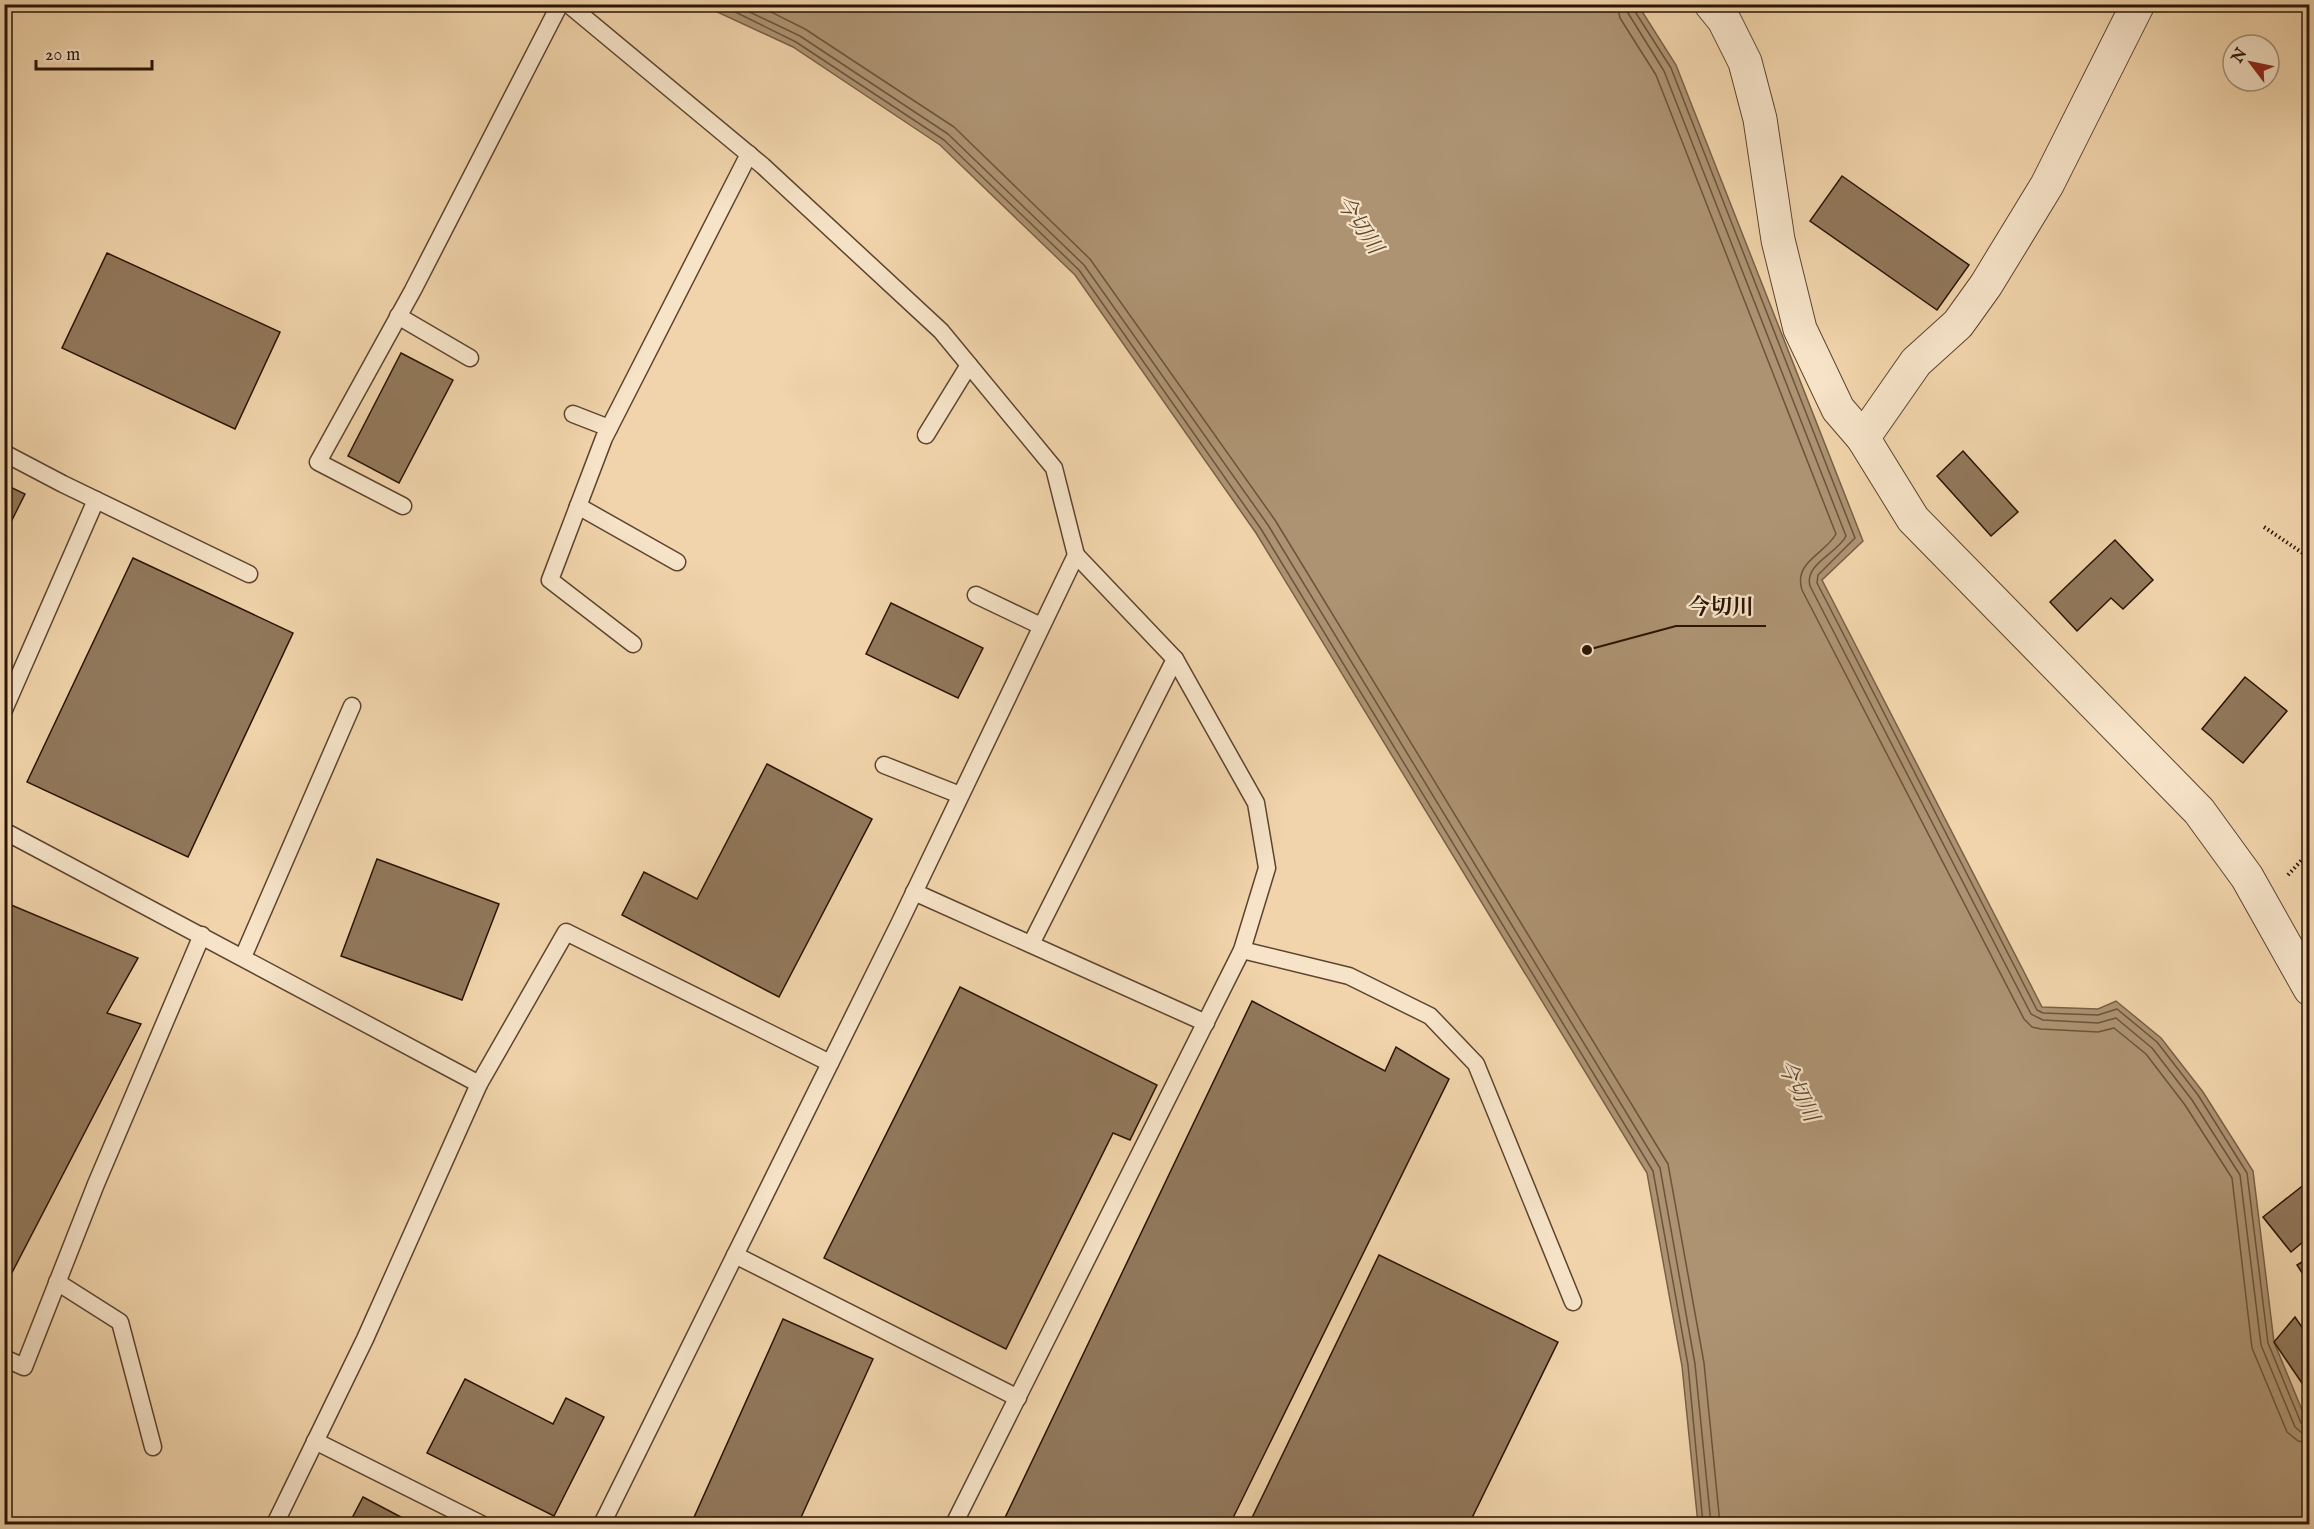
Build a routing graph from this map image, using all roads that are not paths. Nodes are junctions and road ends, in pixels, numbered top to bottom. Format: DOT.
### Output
graph roads {
  1 [pos="560,4"];
  2 [pos="568,4"];
  3 [pos="1711,4"];
  4 [pos="2138,4"];
  5 [pos="748,154"];
  6 [pos="398,316"];
  7 [pos="470,358"];
  8 [pos="969,365"];
  9 [pos="573,414"];
  10 [pos="609,428"];
  11 [pos="926,435"];
  12 [pos="1863,438"];
  13 [pos="4,453"];
  14 [pos="96,500"];
  15 [pos="403,506"];
  16 [pos="578,506"];
  17 [pos="1076,555"];
  18 [pos="677,561"];
  19 [pos="249,574"];
  20 [pos="976,595"];
  21 [pos="1041,626"];
  22 [pos="633,644"];
  23 [pos="1175,658"];
  24 [pos="352,706"];
  25 [pos="4,710"];
  26 [pos="885,765"];
  27 [pos="960,795"];
  28 [pos="4,831"];
  29 [pos="914,892"];
  30 [pos="202,935"];
  31 [pos="1031,944"];
  32 [pos="1242,950"];
  33 [pos="243,957"];
  34 [pos="2310,989"];
  35 [pos="1206,1023"];
  36 [pos="830,1062"];
  37 [pos="479,1084"];
  38 [pos="735,1255"];
  39 [pos="57,1282"];
  40 [pos="1573,1302"];
  41 [pos="4,1358"];
  42 [pos="1018,1398"];
  43 [pos="315,1441"];
  44 [pos="153,1447"];
  45 [pos="275,1524"];
  46 [pos="481,1524"];
  47 [pos="602,1524"];
  48 [pos="954,1524"];
  1 -- 6 [label="lane"];
  2 -- 5 [label="lane"];
  3 -- 12 [label="street"];
  4 -- 12 [label="street"];
  5 -- 8 [label="lane"];
  5 -- 10 [label="lane"];
  6 -- 7 [label="lane"];
  6 -- 15 [label="lane"];
  8 -- 11 [label="lane"];
  8 -- 17 [label="lane"];
  9 -- 10 [label="lane"];
  10 -- 16 [label="lane"];
  12 -- 34 [label="street"];
  13 -- 14 [label="lane"];
  14 -- 19 [label="lane"];
  14 -- 25 [label="lane"];
  16 -- 18 [label="lane"];
  16 -- 22 [label="lane"];
  17 -- 21 [label="lane"];
  17 -- 23 [label="lane"];
  20 -- 21 [label="lane"];
  21 -- 27 [label="lane"];
  23 -- 31 [label="lane"];
  23 -- 32 [label="lane"];
  24 -- 33 [label="lane"];
  26 -- 27 [label="lane"];
  27 -- 29 [label="lane"];
  28 -- 30 [label="lane"];
  29 -- 31 [label="lane"];
  29 -- 36 [label="lane"];
  30 -- 33 [label="lane"];
  30 -- 39 [label="lane"];
  31 -- 35 [label="lane"];
  32 -- 35 [label="lane"];
  32 -- 40 [label="lane"];
  33 -- 37 [label="lane"];
  35 -- 42 [label="lane"];
  36 -- 37 [label="lane"];
  36 -- 38 [label="lane"];
  37 -- 43 [label="lane"];
  38 -- 42 [label="lane"];
  38 -- 47 [label="lane"];
  39 -- 41 [label="lane"];
  39 -- 44 [label="lane"];
  42 -- 48 [label="lane"];
  43 -- 45 [label="lane"];
  43 -- 46 [label="lane"];
}
